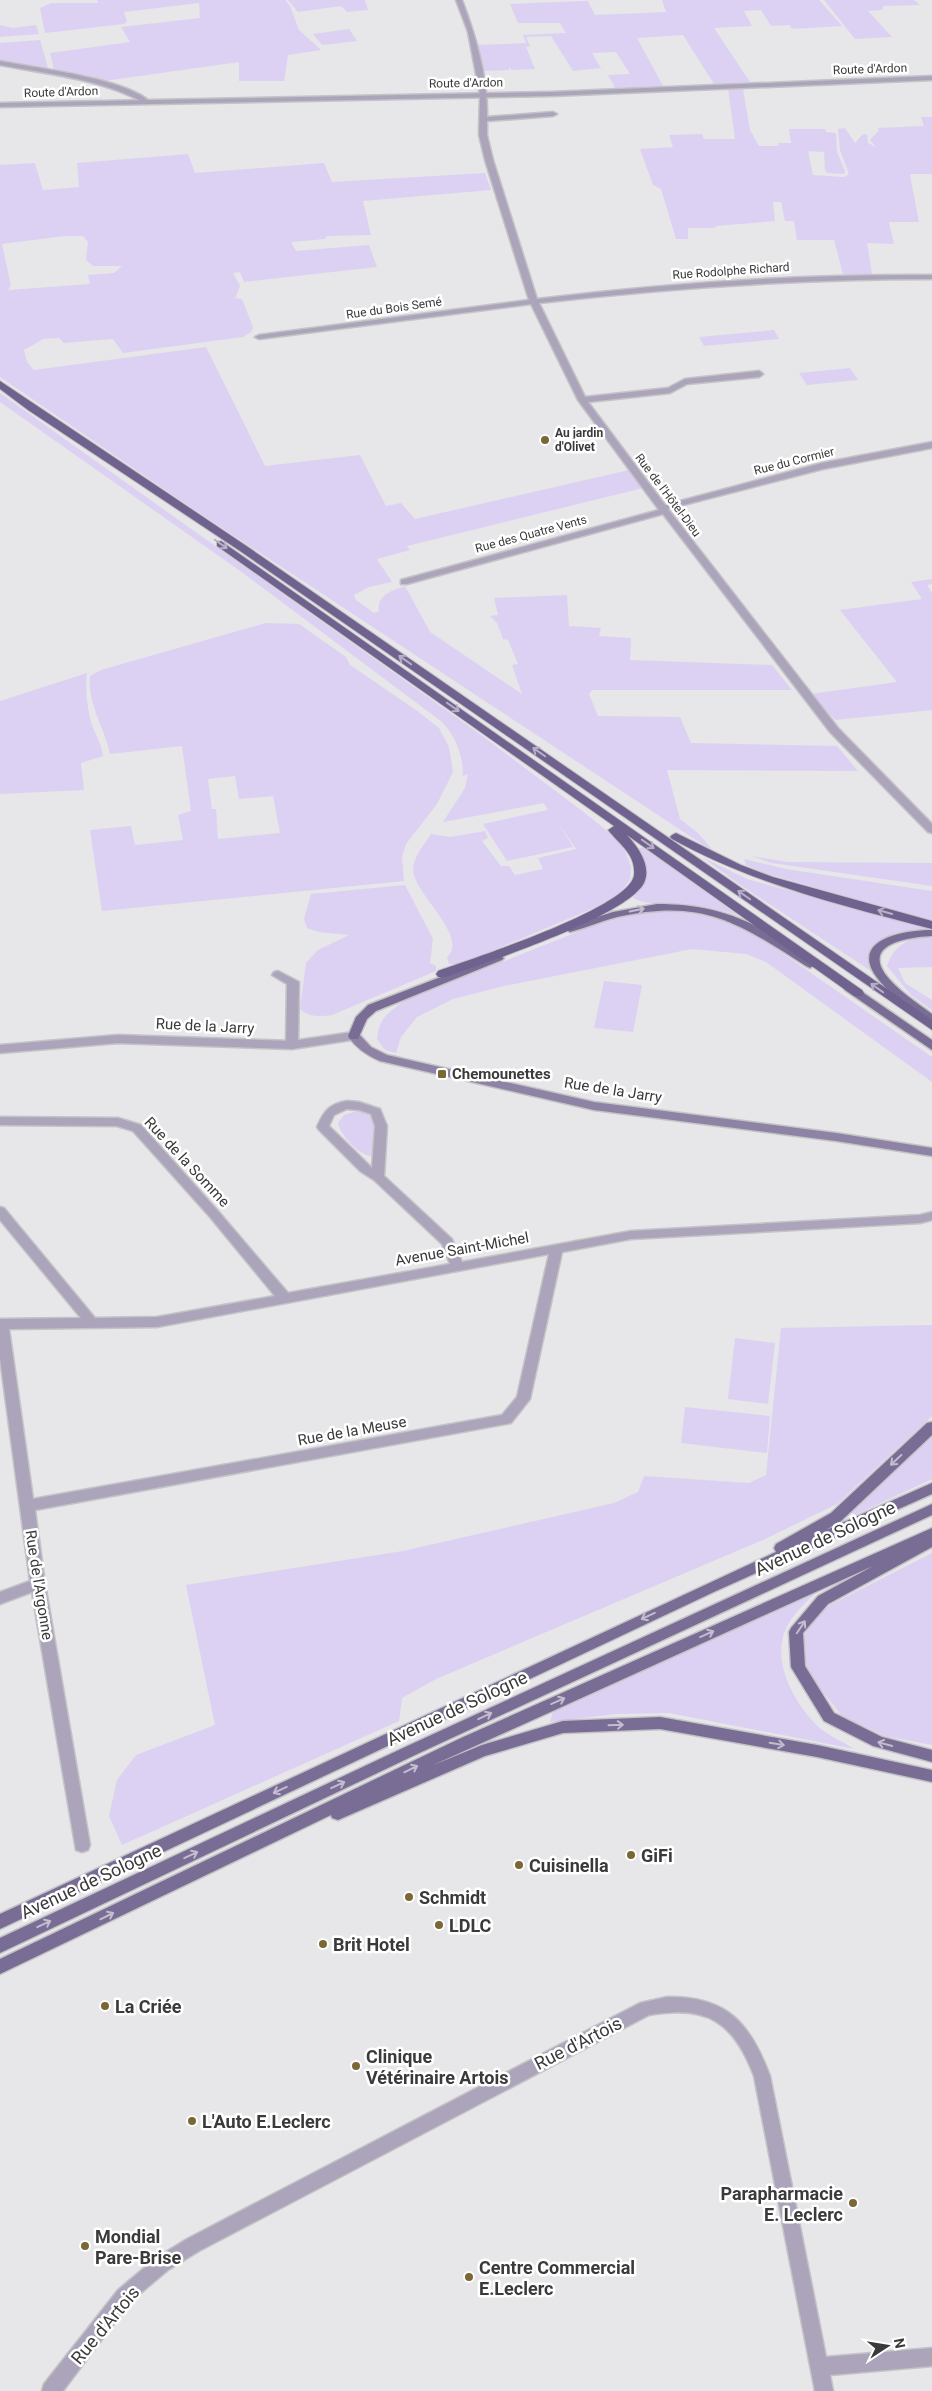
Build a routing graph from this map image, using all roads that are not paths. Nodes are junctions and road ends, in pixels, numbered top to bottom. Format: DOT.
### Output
graph roads {
  1 [pos="459,0"];
  2 [pos="0,64"];
  3 [pos="932,78"];
  4 [pos="484,95"];
  5 [pos="145,101"];
  6 [pos="0,105"];
  7 [pos="553,114"];
  8 [pos="482,119"];
  9 [pos="932,277"];
  10 [pos="533,300"];
  11 [pos="258,337"];
  12 [pos="759,374"];
  13 [pos="0,384"];
  14 [pos="582,400"];
  15 [pos="25,403"];
  16 [pos="932,445"];
  17 [pos="664,510"];
  18 [pos="404,582"];
  19 [pos="564,769"];
  20 [pos="565,786"];
  21 [pos="932,830"];
  22 [pos="932,925"];
  23 [pos="932,933"];
  24 [pos="442,974"];
  25 [pos="278,975"];
  26 [pos="858,993"];
  27 [pos="932,1020"];
  28 [pos="932,1026"];
  29 [pos="354,1036"];
  30 [pos="292,1045"];
  31 [pos="932,1046"];
  32 [pos="0,1049"];
  33 [pos="0,1121"];
  34 [pos="932,1152"];
  35 [pos="378,1177"];
  36 [pos="0,1212"];
  37 [pos="932,1216"];
  38 [pos="557,1248"];
  39 [pos="458,1267"];
  40 [pos="285,1299"];
  41 [pos="91,1322"];
  42 [pos="1,1324"];
  43 [pos="932,1427"];
  44 [pos="932,1488"];
  45 [pos="27,1506"];
  46 [pos="932,1509"];
  47 [pos="932,1532"];
  48 [pos="932,1540"];
  49 [pos="38,1584"];
  50 [pos="711,1587"];
  51 [pos="0,1598"];
  52 [pos="932,1756"];
  53 [pos="932,1776"];
  54 [pos="82,1845"];
  55 [pos="186,1878"];
  56 [pos="38,1904"];
  57 [pos="0,1918"];
  58 [pos="0,1922"];
  59 [pos="0,1946"];
  60 [pos="0,1967"];
  61 [pos="932,2357"];
  62 [pos="820,2367"];
  63 [pos="51,2391"];
  64 [pos="824,2391"];
  1 -- 4 [label="street, Rue de l'Hôtel-Dieu"];
  2 -- 5 [label="street"];
  3 -- 4 [label="street, Route d'Ardon"];
  4 -- 5 [label="street, Route d'Ardon"];
  4 -- 8 [label="street, Rue de l'Hôtel-Dieu"];
  5 -- 6 [label="street, Route d'Ardon"];
  7 -- 8 [label="street"];
  8 -- 10 [label="street, Rue de l'Hôtel-Dieu"];
  9 -- 10 [label="street, Rue Rodolphe Richard"];
  10 -- 11 [label="street, Rue du Bois Semé"];
  10 -- 14 [label="street, Rue de l'Hôtel-Dieu"];
  12 -- 14 [label="street"];
  13 -- 15 [label="highway"];
  14 -- 17 [label="street, Rue de l'Hôtel-Dieu"];
  19 -- 15 [label="highway, one-way"];
  15 -- 20 [label="highway, one-way"];
  16 -- 17 [label="street, Rue du Cormier"];
  17 -- 18 [label="street, Rue des Quatre Vents"];
  17 -- 21 [label="street, Rue de l'Hôtel-Dieu"];
  22 -- 19 [label="highway, one-way"];
  28 -- 19 [label="highway, one-way"];
  20 -- 24 [label="highway"];
  20 -- 26 [label="highway, one-way"];
  23 -- 27 [label="main road"];
  24 -- 29 [label="main road"];
  25 -- 30 [label="street"];
  29 -- 26 [label="main road, one-way"];
  26 -- 31 [label="main road"];
  29 -- 30 [label="street, Rue de la Jarry"];
  29 -- 34 [label="main road, Rue de la Jarry"];
  30 -- 32 [label="street, Rue de la Jarry"];
  33 -- 40 [label="street, Rue de la Somme"];
  35 -- 35 [label="street"];
  35 -- 39 [label="street"];
  36 -- 41 [label="street"];
  37 -- 38 [label="street, Avenue Saint-Michel"];
  38 -- 39 [label="street, Avenue Saint-Michel"];
  38 -- 45 [label="street, Rue de la Meuse"];
  39 -- 40 [label="street, Avenue Saint-Michel"];
  40 -- 41 [label="street, Avenue Saint-Michel"];
  41 -- 42 [label="street, Avenue Saint-Michel"];
  42 -- 45 [label="street, Rue de l'Argonne"];
  43 -- 50 [label="main road, one-way"];
  44 -- 50 [label="main road, Avenue de Sologne"];
  45 -- 49 [label="street, Rue de l'Argonne"];
  59 -- 46 [label="main road, Avenue de Sologne, one-way"];
  55 -- 47 [label="main road, one-way"];
  52 -- 48 [label="main road, one-way"];
  49 -- 51 [label="street"];
  49 -- 54 [label="street, Rue de l'Argonne"];
  50 -- 56 [label="main road, Avenue de Sologne, one-way"];
  55 -- 53 [label="main road, one-way"];
  60 -- 55 [label="main road, one-way"];
  56 -- 57 [label="main road"];
  56 -- 58 [label="main road, Avenue de Sologne"];
  61 -- 62 [label="street"];
  62 -- 63 [label="street, Rue d'Artois"];
  62 -- 64 [label="street, Rue d'Artois"];
}
